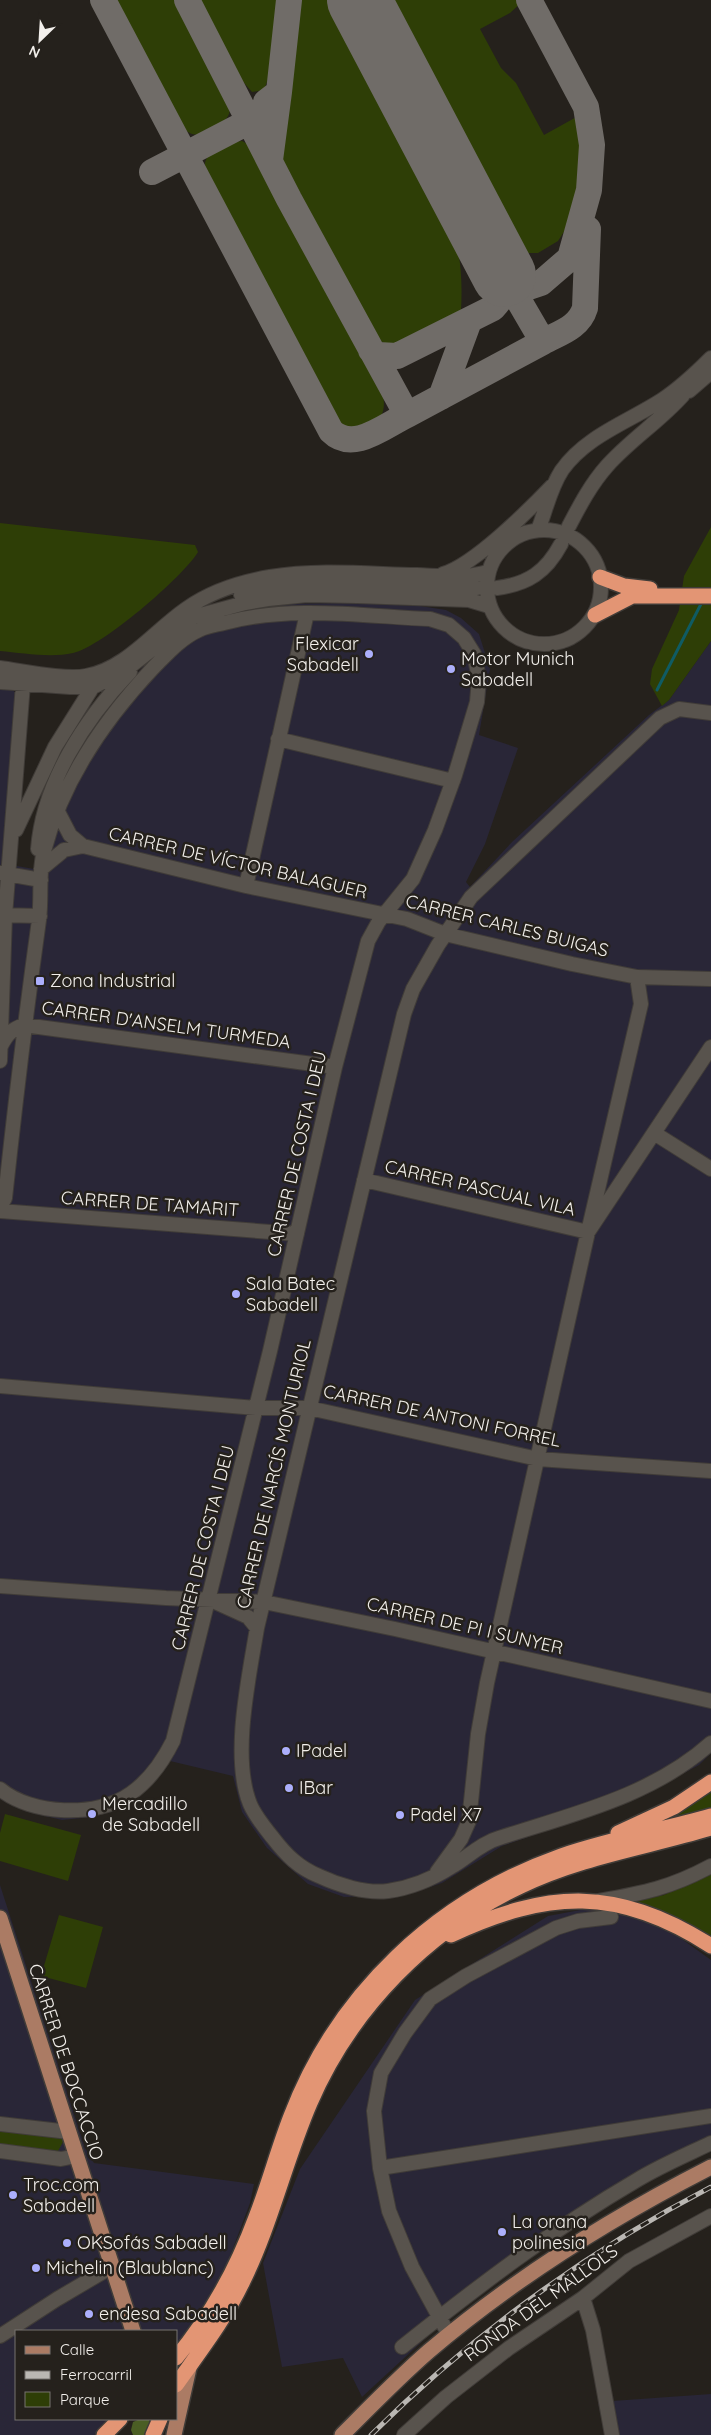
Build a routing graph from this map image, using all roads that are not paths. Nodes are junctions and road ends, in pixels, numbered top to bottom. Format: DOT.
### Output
graph roads {
  1 [pos="711,358"];
  2 [pos="711,372"];
  3 [pos="683,395"];
  4 [pos="606,433"];
  5 [pos="553,485"];
  6 [pos="538,530"];
  7 [pos="564,534"];
  8 [pos="488,572"];
  9 [pos="435,576"];
  10 [pos="600,576"];
  11 [pos="477,588"];
  12 [pos="497,588"];
  13 [pos="711,591"];
  14 [pos="672,593"];
  15 [pos="711,596"];
  16 [pos="489,606"];
  17 [pos="307,613"];
  18 [pos="594,615"];
  19 [pos="193,617"];
  20 [pos="171,621"];
  21 [pos="144,657"];
  22 [pos="0,668"];
  23 [pos="0,682"];
  24 [pos="23,684"];
  25 [pos="95,686"];
  26 [pos="711,713"];
  27 [pos="278,739"];
  28 [pos="452,781"];
  29 [pos="57,810"];
  30 [pos="12,842"];
  31 [pos="83,846"];
  32 [pos="5,874"];
  33 [pos="41,874"];
  34 [pos="246,886"];
  35 [pos="2,915"];
  36 [pos="384,915"];
  37 [pos="40,916"];
  38 [pos="445,934"];
  39 [pos="637,977"];
  40 [pos="711,979"];
  41 [pos="24,1025"];
  42 [pos="1,1046"];
  43 [pos="711,1047"];
  44 [pos="0,1061"];
  45 [pos="335,1067"];
  46 [pos="654,1133"];
  47 [pos="711,1169"];
  48 [pos="364,1180"];
  49 [pos="0,1207"];
  50 [pos="0,1211"];
  51 [pos="588,1232"];
  52 [pos="297,1234"];
  53 [pos="0,1386"];
  54 [pos="256,1408"];
  55 [pos="309,1408"];
  56 [pos="538,1459"];
  57 [pos="711,1470"];
  58 [pos="0,1586"];
  59 [pos="210,1599"];
  60 [pos="264,1602"];
  61 [pos="257,1628"];
  62 [pos="494,1651"];
  63 [pos="711,1701"];
  64 [pos="711,1743"];
  65 [pos="711,1782"];
  66 [pos="0,1789"];
  67 [pos="711,1816"];
  68 [pos="711,1828"];
  69 [pos="579,1850"];
  70 [pos="711,1866"];
  71 [pos="432,1878"];
  72 [pos="593,1902"];
  73 [pos="611,1917"];
  74 [pos="0,1918"];
  75 [pos="427,1946"];
  76 [pos="711,1946"];
  77 [pos="711,2116"];
  78 [pos="0,2124"];
  79 [pos="69,2132"];
  80 [pos="711,2143"];
  81 [pos="0,2151"];
  82 [pos="76,2156"];
  83 [pos="711,2167"];
  84 [pos="380,2168"];
  85 [pos="711,2216"];
  86 [pos="113,2266"];
  87 [pos="582,2298"];
  88 [pos="438,2318"];
  89 [pos="133,2330"];
  90 [pos="449,2335"];
  91 [pos="0,2336"];
  92 [pos="402,2348"];
  93 [pos="178,2357"];
  94 [pos="190,2366"];
  95 [pos="178,2382"];
  96 [pos="178,2415"];
  97 [pos="119,2420"];
  98 [pos="160,2420"];
  99 [pos="166,2420"];
  100 [pos="177,2420"];
  101 [pos="104,2435"];
  102 [pos="153,2435"];
  103 [pos="173,2435"];
  104 [pos="342,2435"];
  105 [pos="404,2435"];
  106 [pos="612,2435"];
  1 -- 4 [label="street"];
  2 -- 3 [label="street"];
  3 -- 4 [label="street"];
  3 -- 7 [label="street"];
  4 -- 5 [label="street"];
  5 -- 6 [label="street"];
  5 -- 7 [label="street"];
  5 -- 9 [label="street"];
  6 -- 7 [label="street"];
  6 -- 8 [label="street"];
  7 -- 10 [label="street"];
  7 -- 12 [label="street"];
  8 -- 9 [label="street"];
  8 -- 16 [label="street"];
  9 -- 20 [label="street"];
  10 -- 14 [label="highway"];
  10 -- 18 [label="street"];
  11 -- 19 [label="street"];
  13 -- 14 [label="highway"];
  14 -- 15 [label="highway"];
  14 -- 18 [label="highway"];
  16 -- 18 [label="street"];
  16 -- 19 [label="street"];
  17 -- 27 [label="street"];
  17 -- 28 [label="street, CARRER DE COSTA I DEU"];
  17 -- 29 [label="street, CARRER DE COSTA I DEU"];
  19 -- 21 [label="street"];
  20 -- 22 [label="street"];
  20 -- 25 [label="street"];
  21 -- 25 [label="street"];
  21 -- 33 [label="street"];
  23 -- 24 [label="street"];
  24 -- 25 [label="street"];
  24 -- 30 [label="street"];
  25 -- 30 [label="street"];
  26 -- 38 [label="street, CARRER DE NARCÍS MONTURIOL"];
  27 -- 28 [label="street"];
  27 -- 34 [label="street"];
  28 -- 36 [label="street, CARRER DE COSTA I DEU"];
  29 -- 31 [label="street, CARRER DE VÍCTOR BALAGUER"];
  29 -- 33 [label="street, CARRER DE COSTA I DEU"];
  30 -- 32 [label="street"];
  31 -- 33 [label="street, CARRER DE VÍCTOR BALAGUER"];
  31 -- 34 [label="street, CARRER DE VÍCTOR BALAGUER"];
  32 -- 33 [label="street"];
  32 -- 35 [label="street"];
  33 -- 37 [label="street"];
  34 -- 36 [label="street, CARRER DE VÍCTOR BALAGUER"];
  35 -- 37 [label="street"];
  35 -- 42 [label="street"];
  36 -- 38 [label="street, CARRER CARLES BUIGAS"];
  36 -- 45 [label="street, CARRER DE COSTA I DEU"];
  37 -- 41 [label="street"];
  38 -- 39 [label="street, CARRER CARLES BUIGAS"];
  38 -- 48 [label="street, CARRER DE NARCÍS MONTURIOL"];
  39 -- 40 [label="street, CARRER CARLES BUIGAS"];
  39 -- 51 [label="street"];
  41 -- 42 [label="street, CARRER D'ANSELM TURMEDA"];
  41 -- 45 [label="street, CARRER D'ANSELM TURMEDA"];
  41 -- 49 [label="street"];
  42 -- 44 [label="street"];
  43 -- 46 [label="street"];
  45 -- 52 [label="street, CARRER DE COSTA I DEU"];
  46 -- 47 [label="street"];
  46 -- 51 [label="street"];
  48 -- 51 [label="street, CARRER PASCUAL VILA"];
  48 -- 55 [label="street, CARRER DE NARCÍS MONTURIOL"];
  50 -- 52 [label="street, CARRER DE TAMARIT"];
  51 -- 56 [label="street"];
  52 -- 54 [label="street, CARRER DE COSTA I DEU"];
  53 -- 54 [label="street, CARRER DE ANTONI FORREL"];
  54 -- 55 [label="street, CARRER DE ANTONI FORREL"];
  54 -- 59 [label="street, CARRER DE COSTA I DEU"];
  55 -- 56 [label="street, CARRER DE ANTONI FORREL"];
  55 -- 60 [label="street, CARRER DE NARCÍS MONTURIOL"];
  56 -- 57 [label="street, CARRER DE ANTONI FORREL"];
  56 -- 62 [label="street"];
  58 -- 59 [label="street, CARRER DE PI I SUNYER"];
  59 -- 60 [label="street, CARRER DE PI I SUNYER"];
  59 -- 61 [label="street"];
  59 -- 66 [label="street, CARRER DE COSTA I DEU"];
  60 -- 61 [label="street, CARRER DE NARCÍS MONTURIOL"];
  60 -- 62 [label="street, CARRER DE PI I SUNYER"];
  61 -- 71 [label="street, CARRER DE NARCÍS MONTURIOL"];
  62 -- 63 [label="street, CARRER DE PI I SUNYER"];
  62 -- 71 [label="street"];
  64 -- 71 [label="street, CARRER DE NARCÍS MONTURIOL"];
  65 -- 69 [label="highway"];
  67 -- 69 [label="highway"];
  68 -- 75 [label="highway"];
  69 -- 93 [label="highway"];
  70 -- 72 [label="street"];
  72 -- 75 [label="highway"];
  72 -- 76 [label="highway"];
  73 -- 84 [label="street"];
  74 -- 79 [label="main road, CARRER DE BOCCACCIO"];
  75 -- 94 [label="highway"];
  77 -- 84 [label="street"];
  78 -- 79 [label="street"];
  79 -- 82 [label="main road, CARRER DE BOCCACCIO"];
  80 -- 88 [label="street"];
  81 -- 82 [label="street"];
  82 -- 86 [label="main road, CARRER DE BOCCACCIO"];
  83 -- 90 [label="main road"];
  84 -- 88 [label="street"];
  85 -- 87 [label="street, RONDA DEL MALLOLS"];
  86 -- 89 [label="main road, CARRER DE BOCCACCIO"];
  86 -- 91 [label="street"];
  87 -- 105 [label="street, RONDA DEL MALLOLS"];
  87 -- 106 [label="street"];
  88 -- 90 [label="street"];
  88 -- 92 [label="street"];
  90 -- 104 [label="main road"];
  94 -- 95 [label="highway"];
  94 -- 96 [label="main road"];
  97 -- 101 [label="highway"];
  98 -- 102 [label="highway"];
  99 -- 103 [label="main road"];
  100 -- 103 [label="main road"];
}
